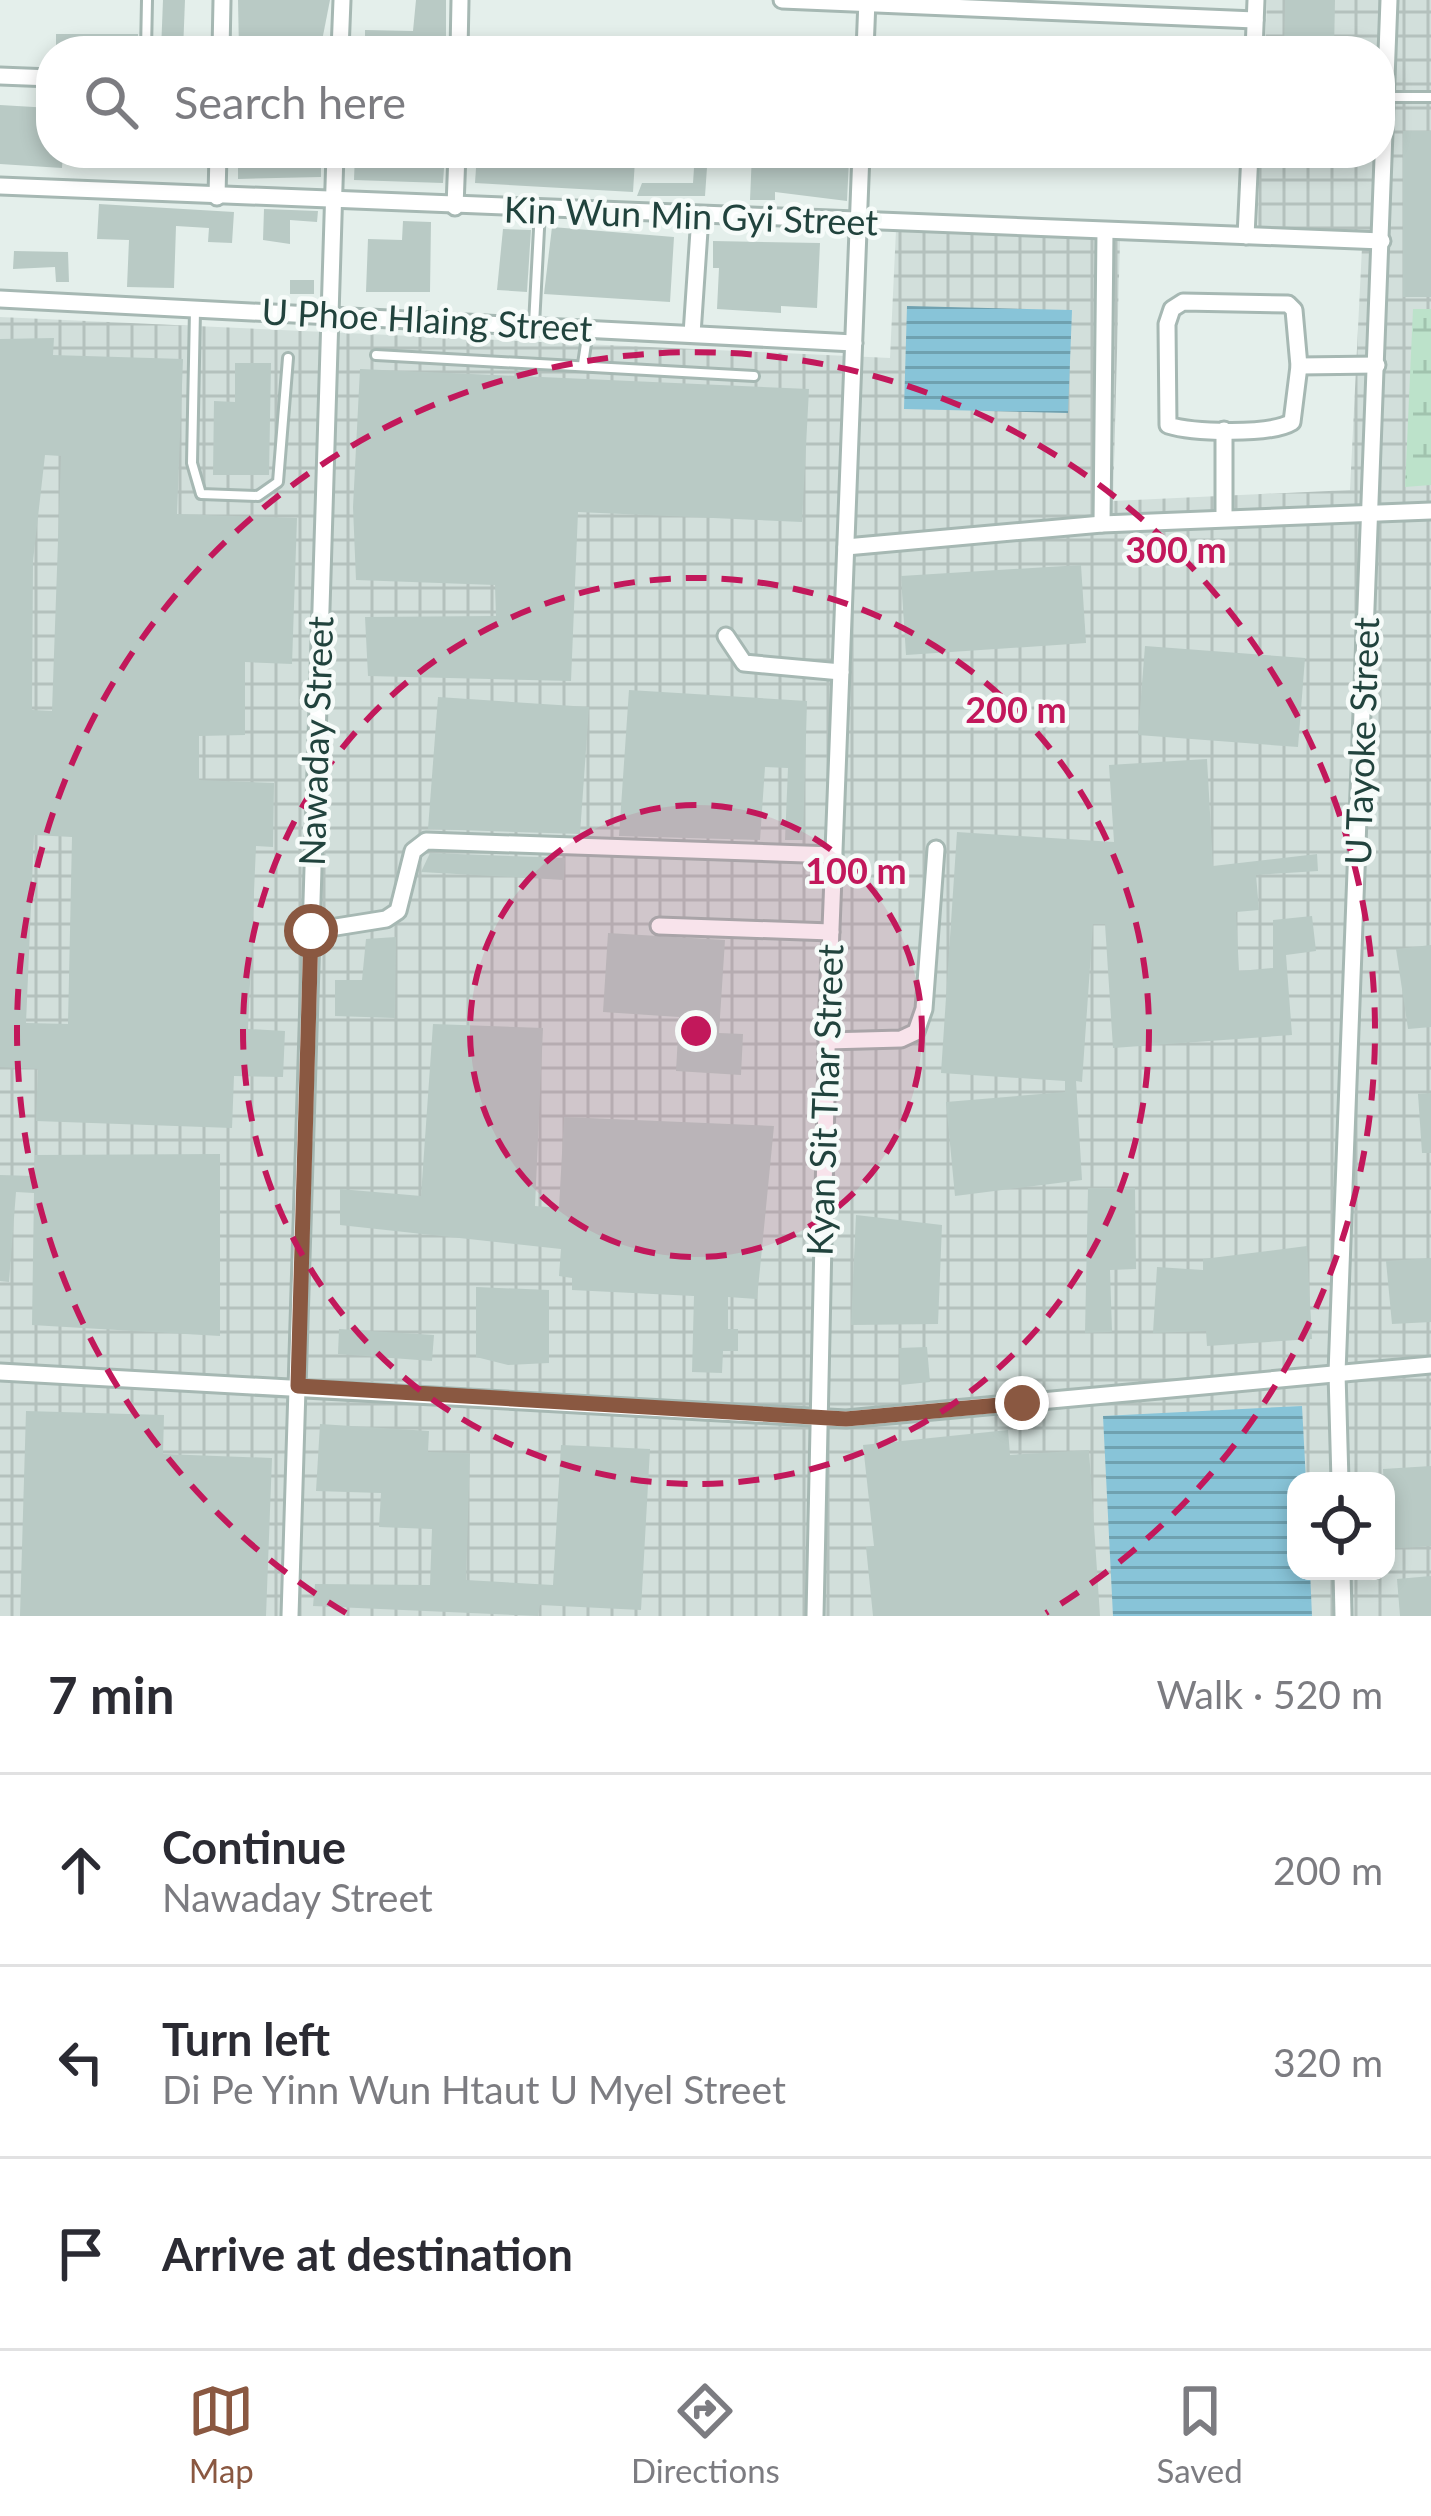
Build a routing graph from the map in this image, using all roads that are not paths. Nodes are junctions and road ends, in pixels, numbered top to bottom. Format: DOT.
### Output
graph roads {
  1 [pos="147,0"];
  2 [pos="222,0"];
  3 [pos="342,0"];
  4 [pos="460,0"];
  5 [pos="782,0"];
  6 [pos="1256,0"];
  7 [pos="1389,0"];
  8 [pos="867,2"];
  9 [pos="1256,20"];
  10 [pos="146,36"];
  11 [pos="221,36"];
  12 [pos="341,36"];
  13 [pos="459,36"];
  14 [pos="866,36"];
  15 [pos="1255,36"];
  16 [pos="1388,36"];
  17 [pos="0,76"];
  18 [pos="36,77"];
  19 [pos="1395,97"];
  20 [pos="1431,97"];
  21 [pos="218,168"];
  22 [pos="334,168"];
  23 [pos="456,168"];
  24 [pos="861,168"];
  25 [pos="1249,168"];
  26 [pos="1384,168"];
  27 [pos="0,186"];
  28 [pos="217,197"];
  29 [pos="333,202"];
  30 [pos="455,207"];
  31 [pos="541,210"];
  32 [pos="700,216"];
  33 [pos="859,222"];
  34 [pos="1105,231"];
  35 [pos="1246,236"];
  36 [pos="1382,241"];
  37 [pos="0,299"];
  38 [pos="195,308"];
  39 [pos="328,314"];
  40 [pos="534,326"];
  41 [pos="588,328"];
  42 [pos="692,334"];
  43 [pos="854,343"];
  44 [pos="376,355"];
  45 [pos="288,358"];
  46 [pos="583,364"];
  47 [pos="1377,365"];
  48 [pos="1299,366"];
  49 [pos="754,376"];
  50 [pos="1224,430"];
  51 [pos="1431,511"];
  52 [pos="1371,512"];
  53 [pos="1224,516"];
  54 [pos="1102,524"];
  55 [pos="846,547"];
  56 [pos="726,636"];
  57 [pos="841,672"];
  58 [pos="935,849"];
  59 [pos="834,855"];
  60 [pos="659,926"];
  61 [pos="311,931"];
  62 [pos="831,932"];
  63 [pos="827,1041"];
  64 [pos="1431,1365"];
  65 [pos="0,1372"];
  66 [pos="1336,1373"];
  67 [pos="298,1386"];
  68 [pos="816,1418"];
  69 [pos="1340,1472"];
  70 [pos="1342,1580"];
  71 [pos="290,1616"];
  72 [pos="814,1616"];
  73 [pos="1343,1616"];
  1 -- 10 [label="lane"];
  2 -- 11 [label="street"];
  3 -- 12 [label="street"];
  4 -- 13 [label="street"];
  5 -- 8 [label="street"];
  6 -- 9 [label="street"];
  7 -- 16 [label="street, U Tayoke Street"];
  8 -- 9 [label="street"];
  8 -- 14 [label="street"];
  9 -- 15 [label="street"];
  17 -- 18 [label="street"];
  19 -- 20 [label="lane"];
  21 -- 28 [label="street"];
  22 -- 29 [label="street, Nawaday Street"];
  23 -- 30 [label="street"];
  24 -- 33 [label="street, Kyan Sit Thar Street"];
  25 -- 35 [label="street"];
  26 -- 36 [label="street, U Tayoke Street"];
  27 -- 28 [label="street, Kin Wun Min Gyi Street"];
  28 -- 29 [label="street, Kin Wun Min Gyi Street"];
  29 -- 30 [label="street, Kin Wun Min Gyi Street"];
  29 -- 39 [label="street, Nawaday Street"];
  30 -- 31 [label="street, Kin Wun Min Gyi Street"];
  31 -- 32 [label="street, Kin Wun Min Gyi Street"];
  31 -- 40 [label="lane"];
  32 -- 33 [label="street, Kin Wun Min Gyi Street"];
  32 -- 42 [label="street"];
  33 -- 34 [label="street, Kin Wun Min Gyi Street"];
  33 -- 43 [label="street, Kyan Sit Thar Street"];
  34 -- 35 [label="street, Kin Wun Min Gyi Street"];
  34 -- 54 [label="street"];
  35 -- 36 [label="street, Kin Wun Min Gyi Street"];
  36 -- 47 [label="street, U Tayoke Street"];
  37 -- 38 [label="street, U Phoe Hlaing Street"];
  38 -- 39 [label="street, U Phoe Hlaing Street"];
  38 -- 45 [label="lane"];
  39 -- 40 [label="street, U Phoe Hlaing Street"];
  39 -- 61 [label="street, Nawaday Street"];
  40 -- 41 [label="street, U Phoe Hlaing Street"];
  41 -- 42 [label="street, U Phoe Hlaing Street"];
  41 -- 46 [label="lane"];
  42 -- 43 [label="street, U Phoe Hlaing Street"];
  43 -- 55 [label="street, Kyan Sit Thar Street"];
  44 -- 46 [label="lane"];
  46 -- 49 [label="lane"];
  47 -- 48 [label="street"];
  47 -- 52 [label="street, U Tayoke Street"];
  48 -- 50 [label="street"];
  48 -- 50 [label="street"];
  50 -- 53 [label="street"];
  51 -- 52 [label="street"];
  52 -- 53 [label="street"];
  52 -- 66 [label="street, U Tayoke Street"];
  53 -- 54 [label="street"];
  54 -- 55 [label="street"];
  55 -- 57 [label="street, Kyan Sit Thar Street"];
  56 -- 57 [label="street"];
  57 -- 59 [label="street, Kyan Sit Thar Street"];
  58 -- 63 [label="street"];
  59 -- 61 [label="street"];
  59 -- 62 [label="street, Kyan Sit Thar Street"];
  60 -- 62 [label="street"];
  61 -- 67 [label="street, Nawaday Street"];
  62 -- 63 [label="street, Kyan Sit Thar Street"];
  63 -- 68 [label="street, Kyan Sit Thar Street"];
  64 -- 66 [label="street"];
  65 -- 67 [label="street"];
  66 -- 68 [label="street"];
  66 -- 69 [label="street, U Tayoke Street"];
  67 -- 68 [label="street"];
  67 -- 71 [label="street, Nawaday Street"];
  68 -- 72 [label="street, Kyan Sit Thar Street"];
  70 -- 73 [label="street"];
}
